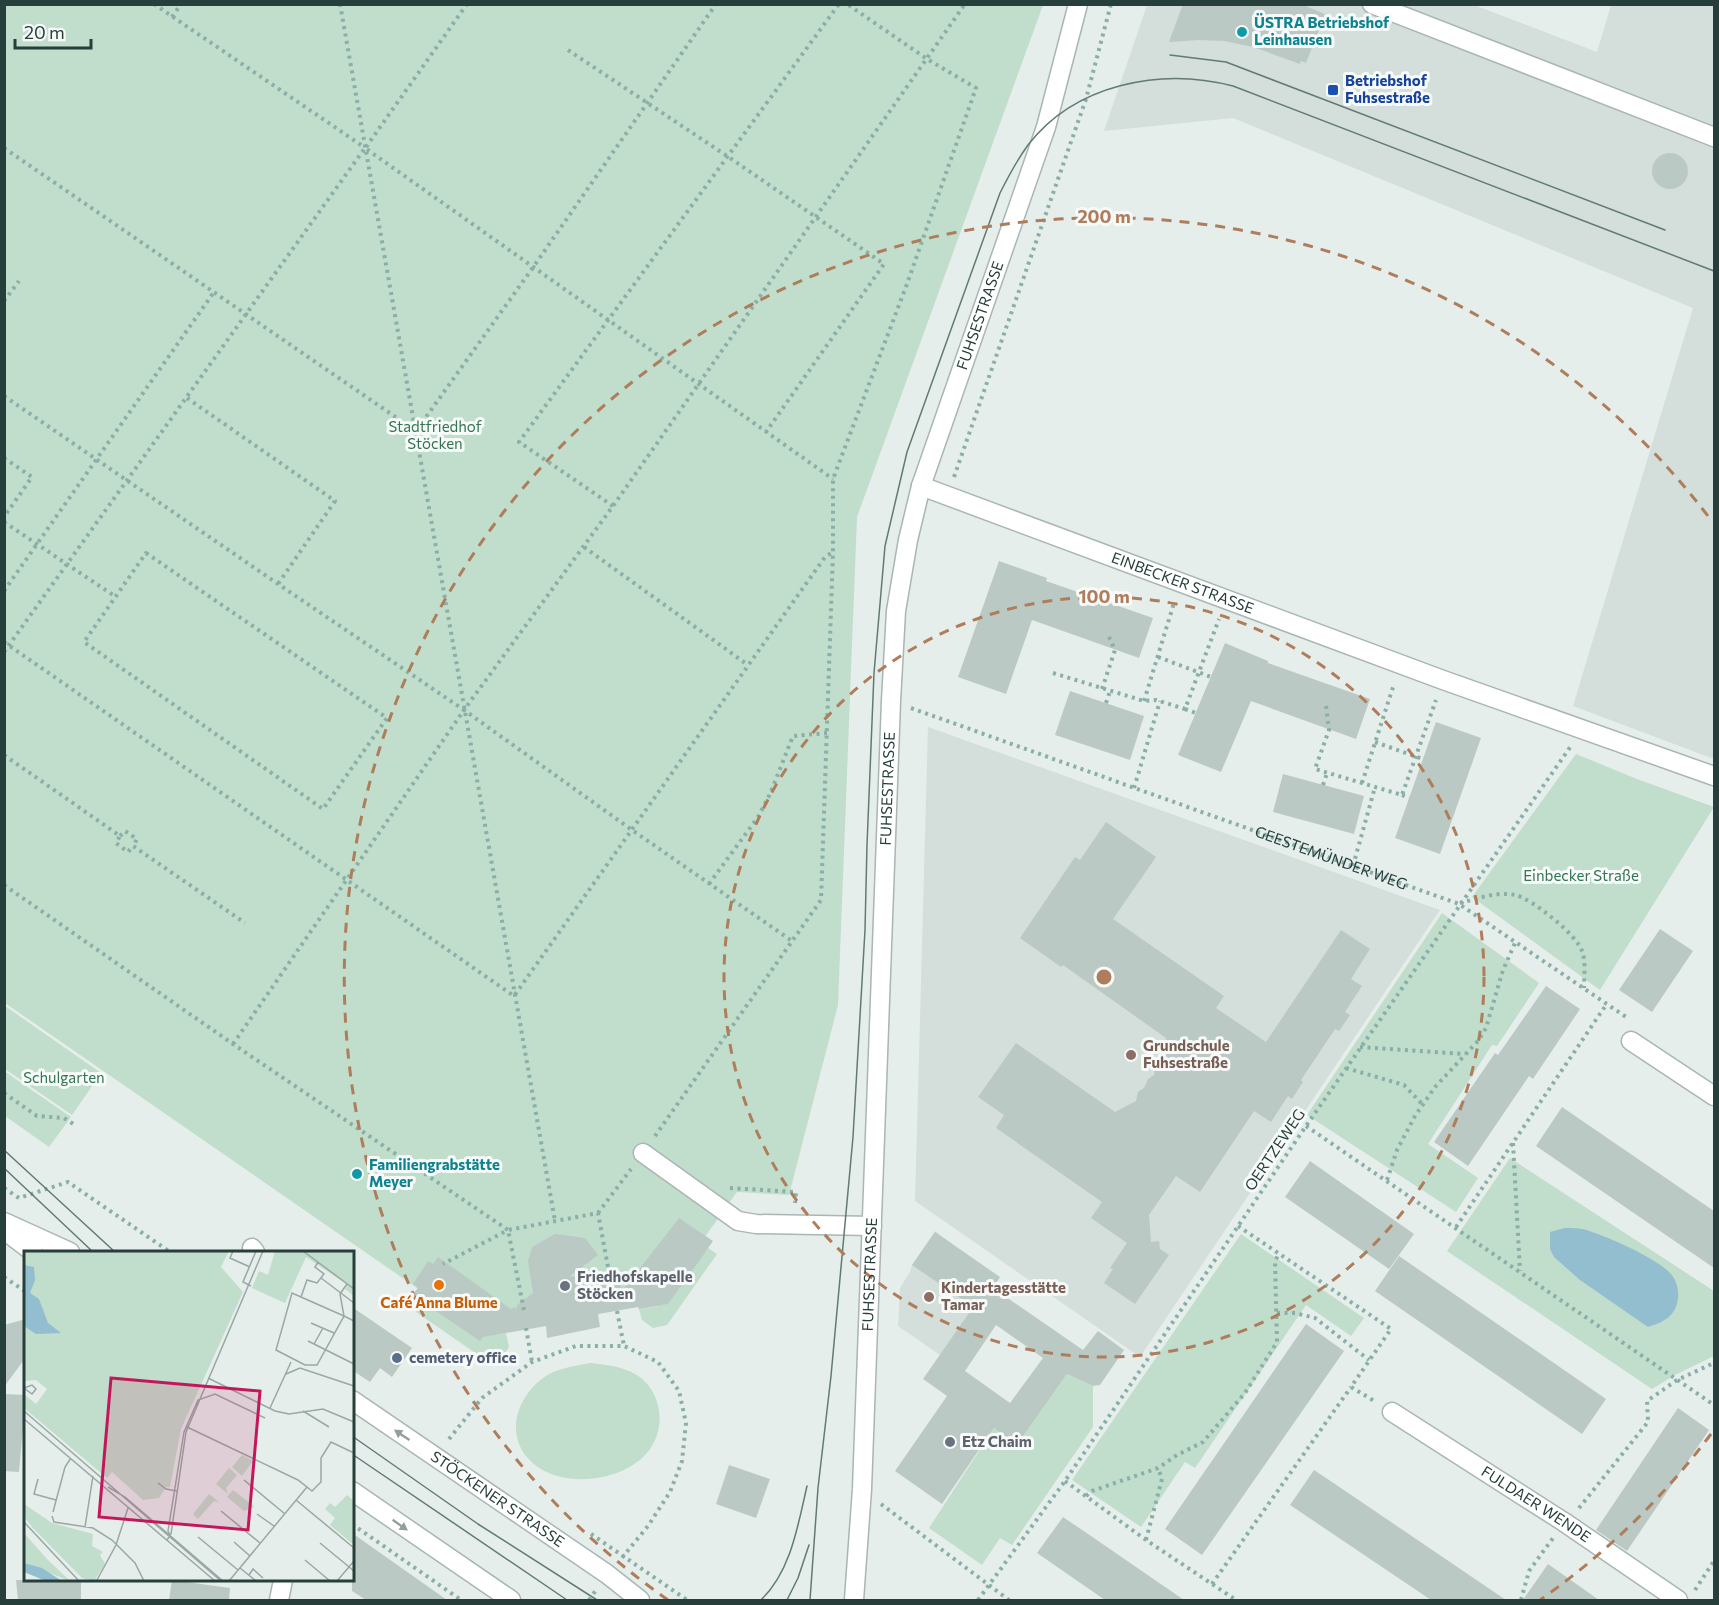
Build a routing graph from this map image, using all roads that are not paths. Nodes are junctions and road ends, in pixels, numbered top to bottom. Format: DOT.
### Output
graph roads {
  1 [pos="1078,4"];
  2 [pos="1372,4"];
  3 [pos="1714,137"];
  4 [pos="921,486"];
  5 [pos="1714,776"];
  6 [pos="1631,1041"];
  7 [pos="1714,1096"];
  8 [pos="643,1153"];
  9 [pos="4,1222"];
  10 [pos="872,1226"];
  11 [pos="4,1230"];
  12 [pos="32,1251"];
  13 [pos="68,1251"];
  14 [pos="354,1401"];
  15 [pos="1392,1412"];
  16 [pos="354,1492"];
  17 [pos="283,1581"];
  18 [pos="279,1600"];
  19 [pos="511,1600"];
  20 [pos="640,1600"];
  21 [pos="854,1600"];
  22 [pos="1678,1600"];
  1 -- 4 [label="street, FUHSESTRASSE"];
  2 -- 3 [label="street"];
  4 -- 5 [label="street, EINBECKER STRASSE"];
  4 -- 10 [label="street, FUHSESTRASSE"];
  6 -- 7 [label="street"];
  8 -- 10 [label="street"];
  9 -- 13 [label="street"];
  10 -- 21 [label="street, FUHSESTRASSE"];
  11 -- 12 [label="street"];
  20 -- 14 [label="street, STÖCKENER STRASSE, one-way"];
  15 -- 22 [label="street, FULDAER WENDE"];
  16 -- 19 [label="street, one-way"];
  17 -- 18 [label="street"];
}
